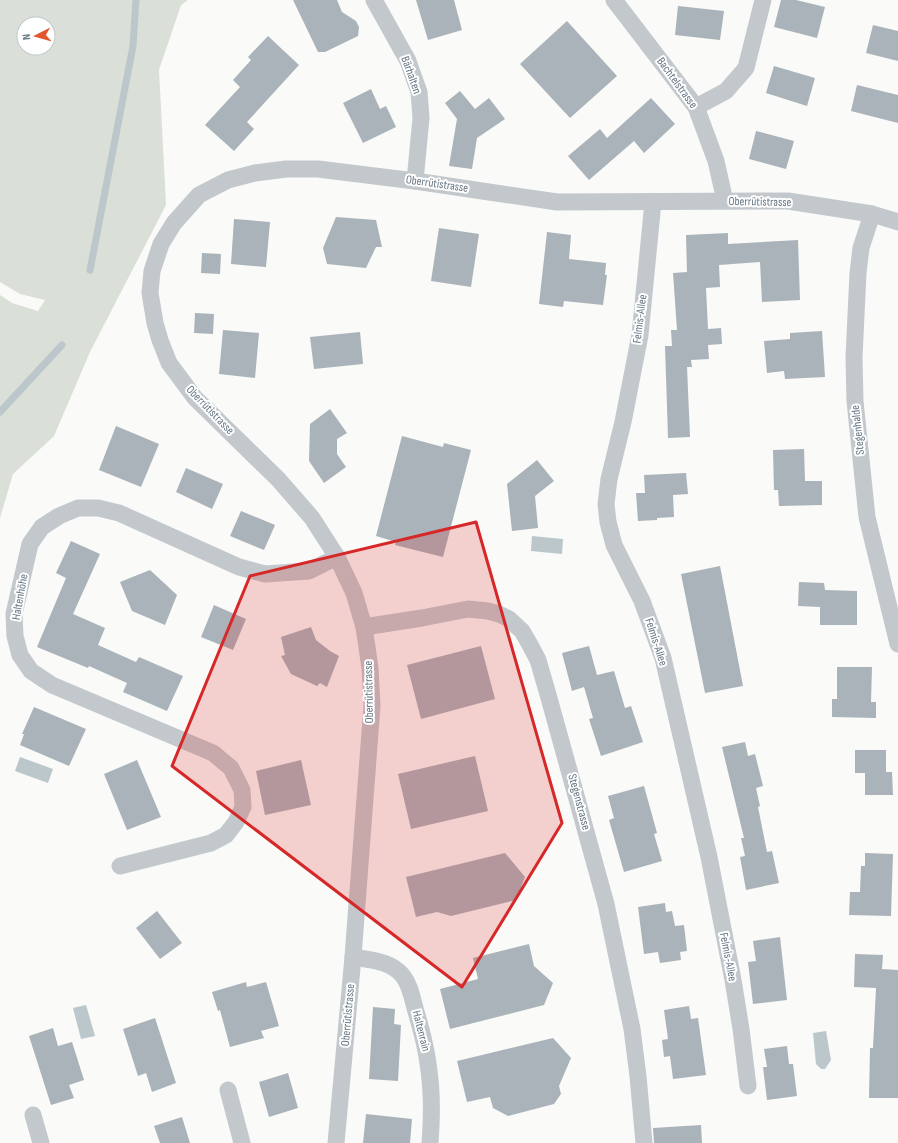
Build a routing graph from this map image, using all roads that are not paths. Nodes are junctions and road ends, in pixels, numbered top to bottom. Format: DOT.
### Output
graph roads {
  1 [pos="374,0"];
  2 [pos="614,0"];
  3 [pos="763,0"];
  4 [pos="696,107"];
  5 [pos="415,181"];
  6 [pos="723,201"];
  7 [pos="653,202"];
  8 [pos="872,214"];
  9 [pos="898,222"];
  10 [pos="337,557"];
  11 [pos="364,627"];
  12 [pos="898,644"];
  13 [pos="120,866"];
  14 [pos="353,957"];
  15 [pos="748,1086"];
  16 [pos="228,1090"];
  17 [pos="33,1116"];
  18 [pos="41,1143"];
  19 [pos="242,1143"];
  20 [pos="336,1143"];
  21 [pos="430,1143"];
  22 [pos="644,1143"];
  1 -- 5 [label="street, Bärhalten"];
  2 -- 4 [label="street, Bachtelstrasse"];
  3 -- 4 [label="street"];
  4 -- 6 [label="street, Bachtelstrasse"];
  5 -- 7 [label="street, Oberrütistrasse"];
  5 -- 10 [label="street, Oberrütistrasse"];
  6 -- 7 [label="street, Oberrütistrasse"];
  6 -- 8 [label="street, Oberrütistrasse"];
  7 -- 15 [label="street, Felmis-Allee"];
  8 -- 9 [label="street, Oberrütistrasse"];
  8 -- 12 [label="street, Stegenhalde"];
  10 -- 11 [label="street, Oberrütistrasse"];
  10 -- 13 [label="street, Haltenhöhe"];
  11 -- 14 [label="street, Oberrütistrasse"];
  11 -- 22 [label="street, Stegenstrasse"];
  14 -- 20 [label="street, Oberrütistrasse"];
  14 -- 21 [label="street, Haltenrain"];
  16 -- 19 [label="street"];
  17 -- 18 [label="street"];
}
